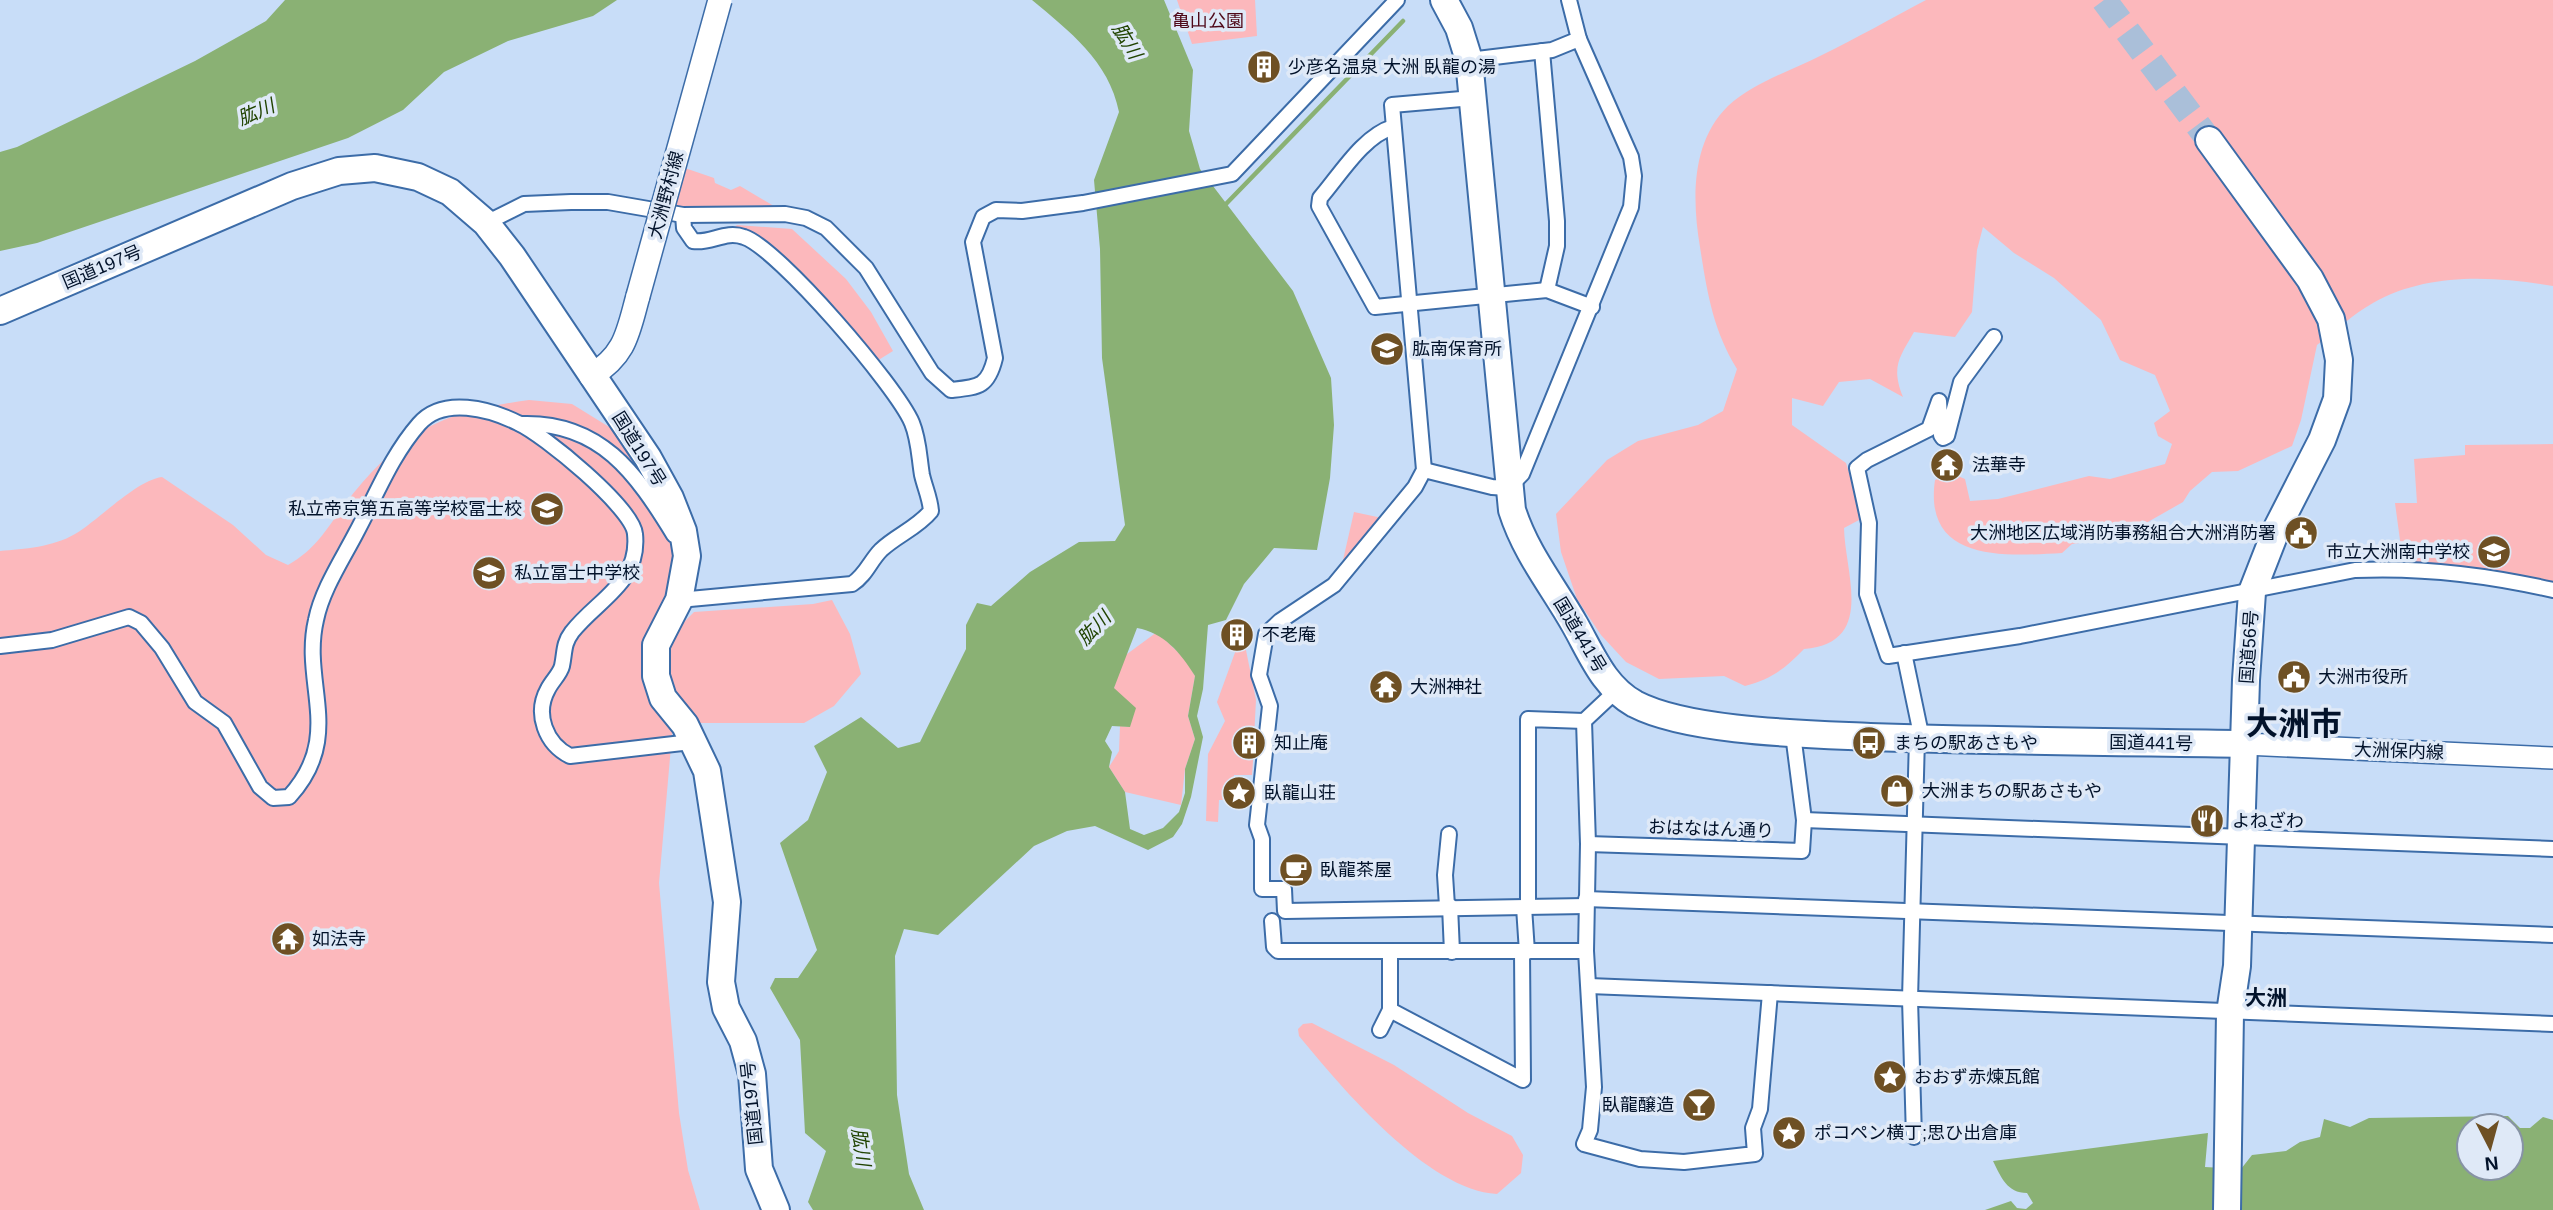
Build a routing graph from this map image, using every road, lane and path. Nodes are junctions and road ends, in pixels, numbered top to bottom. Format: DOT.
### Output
graph roads {
  1 [pos="720,0"];
  2 [pos="1397,0"];
  3 [pos="1444,0"];
  4 [pos="1569,0"];
  5 [pos="1579,39"];
  6 [pos="1542,51"];
  7 [pos="1469,60"];
  8 [pos="1473,98"];
  9 [pos="1393,127"];
  10 [pos="2209,139"];
  11 [pos="683,215"];
  12 [pos="485,223"];
  13 [pos="1547,290"];
  14 [pos="1493,296"];
  15 [pos="1407,304"];
  16 [pos="1592,307"];
  17 [pos="0,311"];
  18 [pos="1994,337"];
  19 [pos="591,376"];
  20 [pos="521,424"];
  21 [pos="1424,470"];
  22 [pos="1508,488"];
  23 [pos="687,556"];
  24 [pos="2553,590"];
  25 [pos="2252,592"];
  26 [pos="679,600"];
  27 [pos="0,646"];
  28 [pos="1903,653"];
  29 [pos="1616,691"];
  30 [pos="1584,721"];
  31 [pos="1793,734"];
  32 [pos="1919,739"];
  33 [pos="691,742"];
  34 [pos="2245,744"];
  35 [pos="2553,758"];
  36 [pos="1804,820"];
  37 [pos="1916,825"];
  38 [pos="1449,834"];
  39 [pos="2242,837"];
  40 [pos="1588,844"];
  41 [pos="2553,849"];
  42 [pos="1586,902"];
  43 [pos="1449,906"];
  44 [pos="1526,907"];
  45 [pos="1912,909"];
  46 [pos="1272,920"];
  47 [pos="2239,923"];
  48 [pos="2553,935"];
  49 [pos="1390,951"];
  50 [pos="1586,951"];
  51 [pos="1525,952"];
  52 [pos="1452,953"];
  53 [pos="1588,985"];
  54 [pos="1770,993"];
  55 [pos="1910,999"];
  56 [pos="1390,1010"];
  57 [pos="2230,1013"];
  58 [pos="2553,1024"];
  59 [pos="1380,1030"];
  60 [pos="1914,1137"];
  61 [pos="776,1210"];
  62 [pos="2227,1210"];
  1 -- 19 [label="main road, 大洲野村線, bridge"];
  2 -- 11 [label="street"];
  3 -- 7 [label="highway, 国道441号"];
  4 -- 5 [label="street"];
  5 -- 6 [label="street"];
  5 -- 16 [label="street"];
  6 -- 7 [label="street"];
  6 -- 13 [label="street"];
  7 -- 8 [label="highway, 国道441号"];
  8 -- 9 [label="street"];
  8 -- 14 [label="highway, 国道441号"];
  9 -- 15 [label="street"];
  9 -- 15 [label="street"];
  10 -- 25 [label="highway, 国道56号"];
  11 -- 12 [label="street"];
  11 -- 26 [label="street"];
  12 -- 17 [label="highway, 国道197号"];
  12 -- 19 [label="highway, 国道197号"];
  13 -- 14 [label="street"];
  13 -- 16 [label="street"];
  14 -- 15 [label="street"];
  14 -- 22 [label="highway, 国道441号"];
  15 -- 21 [label="street"];
  16 -- 22 [label="street"];
  18 -- 28 [label="street"];
  19 -- 23 [label="highway, 国道197号"];
  20 -- 23 [label="street"];
  20 -- 27 [label="street"];
  20 -- 33 [label="street"];
  21 -- 22 [label="street"];
  21 -- 43 [label="street"];
  22 -- 29 [label="highway, 国道441号"];
  23 -- 26 [label="highway, 国道197号"];
  24 -- 25 [label="street"];
  25 -- 28 [label="street"];
  25 -- 34 [label="highway, 国道56号"];
  26 -- 33 [label="highway, 国道197号"];
  28 -- 32 [label="street"];
  29 -- 30 [label="street"];
  29 -- 31 [label="highway, 国道441号"];
  30 -- 40 [label="street"];
  30 -- 44 [label="street"];
  31 -- 32 [label="highway, 国道441号"];
  31 -- 36 [label="street"];
  32 -- 34 [label="highway, 国道441号"];
  32 -- 37 [label="street"];
  33 -- 61 [label="highway, 国道197号"];
  34 -- 35 [label="main road, 大洲保内線"];
  34 -- 39 [label="highway, 国道56号"];
  36 -- 37 [label="street"];
  36 -- 40 [label="street, おはなはん通り"];
  37 -- 39 [label="street"];
  37 -- 45 [label="street"];
  38 -- 43 [label="street"];
  39 -- 41 [label="street"];
  39 -- 47 [label="highway, 国道56号"];
  40 -- 42 [label="street"];
  42 -- 44 [label="street"];
  42 -- 45 [label="street"];
  42 -- 50 [label="street"];
  43 -- 44 [label="street"];
  43 -- 52 [label="street"];
  44 -- 51 [label="street"];
  45 -- 47 [label="street"];
  45 -- 55 [label="street"];
  46 -- 49 [label="street"];
  47 -- 48 [label="street"];
  47 -- 57 [label="highway, 国道56号"];
  49 -- 52 [label="street"];
  49 -- 56 [label="street"];
  50 -- 51 [label="street"];
  50 -- 53 [label="street"];
  51 -- 52 [label="street"];
  51 -- 56 [label="street"];
  53 -- 54 [label="street"];
  53 -- 54 [label="street"];
  54 -- 55 [label="street"];
  55 -- 57 [label="street"];
  55 -- 60 [label="street"];
  56 -- 59 [label="street"];
  57 -- 58 [label="street"];
  57 -- 62 [label="highway, 国道56号"];
}
